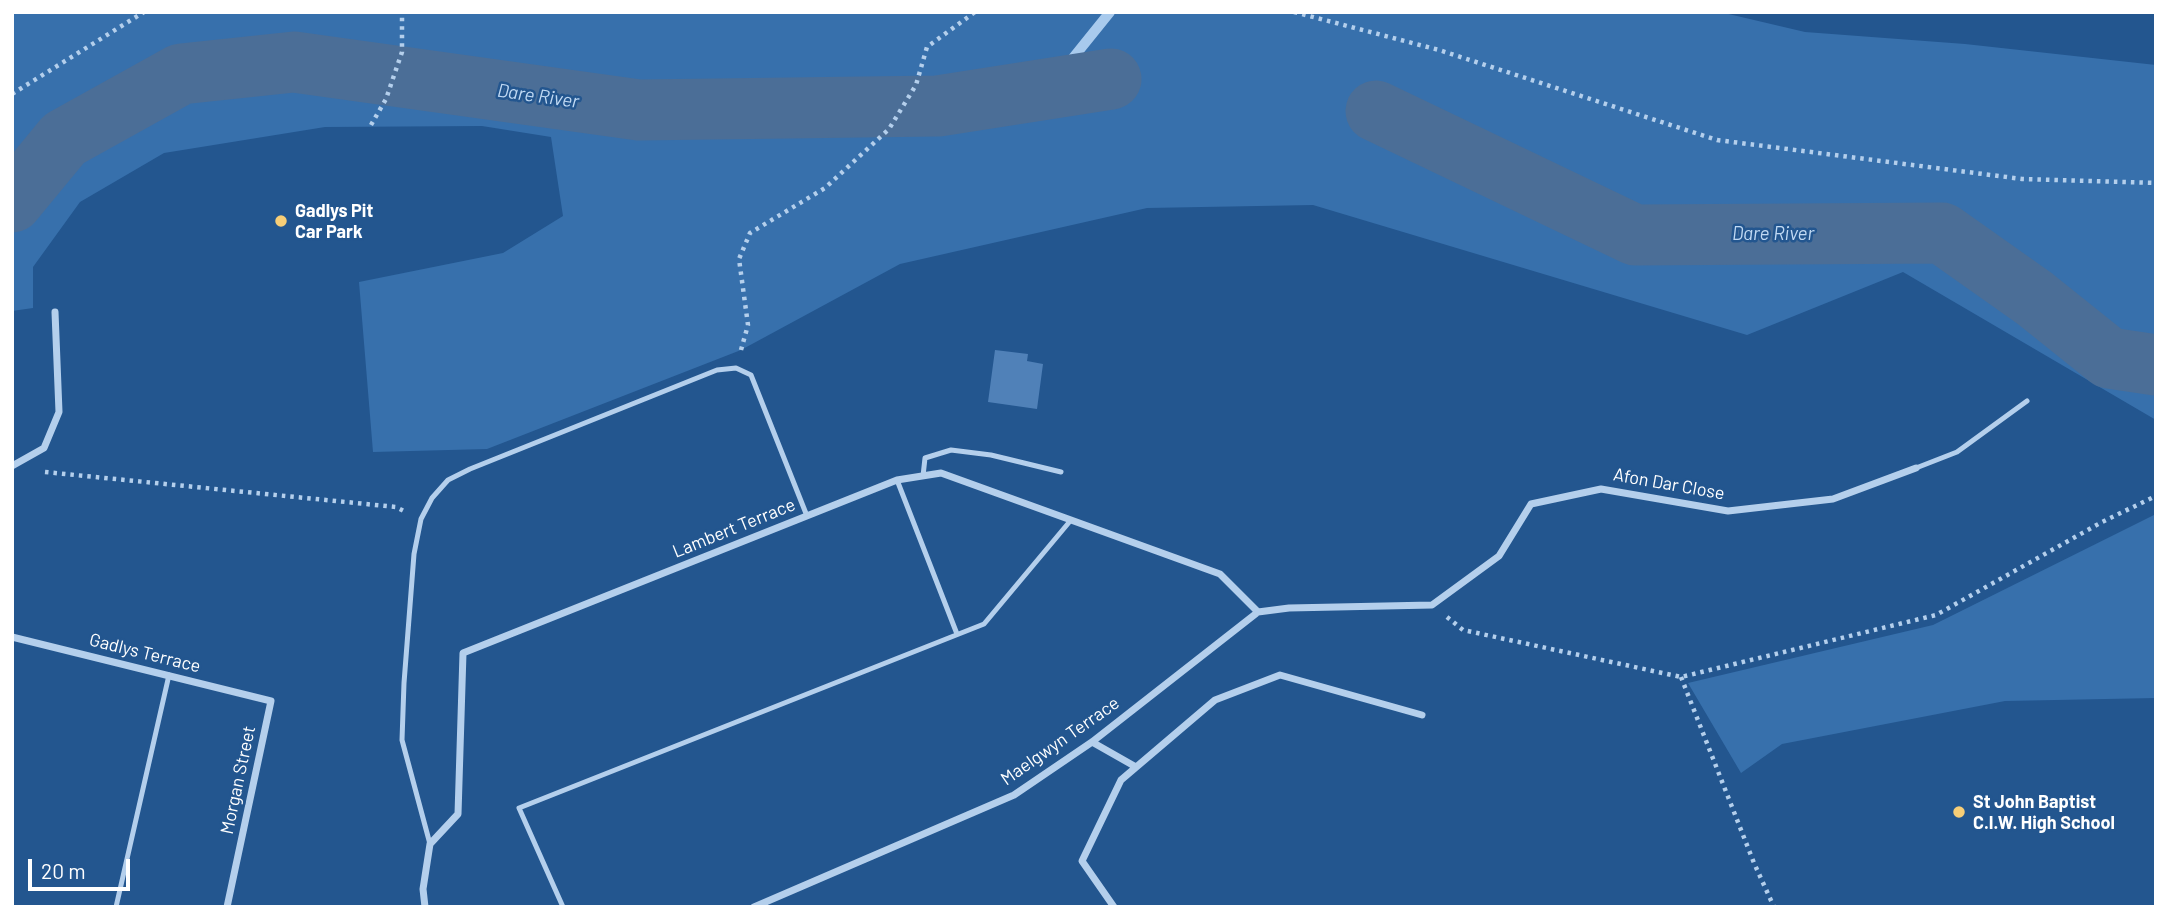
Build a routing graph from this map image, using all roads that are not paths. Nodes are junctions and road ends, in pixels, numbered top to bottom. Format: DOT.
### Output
graph roads {
  1 [pos="55,312"];
  2 [pos="2027,401"];
  3 [pos="12,466"];
  4 [pos="1916,468"];
  5 [pos="1061,472"];
  6 [pos="923,476"];
  7 [pos="897,480"];
  8 [pos="807,516"];
  9 [pos="1071,520"];
  10 [pos="1258,612"];
  11 [pos="957,634"];
  12 [pos="12,637"];
  13 [pos="169,675"];
  14 [pos="271,701"];
  15 [pos="1422,715"];
  16 [pos="1092,741"];
  17 [pos="1136,767"];
  18 [pos="430,844"];
  19 [pos="116,907"];
  20 [pos="227,907"];
  21 [pos="425,907"];
  22 [pos="563,907"];
  23 [pos="754,907"];
  24 [pos="1114,907"];
  1 -- 3 [label="street"];
  2 -- 4 [label="lane"];
  4 -- 10 [label="street, Afon Dar Close"];
  5 -- 6 [label="lane"];
  6 -- 7 [label="street, Lambert Terrace"];
  6 -- 9 [label="street, Lambert Terrace"];
  7 -- 8 [label="street, Lambert Terrace"];
  7 -- 11 [label="lane"];
  8 -- 18 [label="street, Lambert Terrace"];
  8 -- 18 [label="lane"];
  9 -- 10 [label="street, Lambert Terrace"];
  9 -- 11 [label="lane"];
  10 -- 16 [label="street, Maelgwyn Terrace"];
  11 -- 22 [label="lane"];
  12 -- 13 [label="street, Gadlys Terrace"];
  13 -- 14 [label="street, Gadlys Terrace"];
  13 -- 19 [label="lane"];
  14 -- 20 [label="street, Morgan Street"];
  15 -- 17 [label="street"];
  16 -- 17 [label="street"];
  16 -- 23 [label="street, Maelgwyn Terrace"];
  17 -- 24 [label="street"];
  18 -- 21 [label="street"];
}
